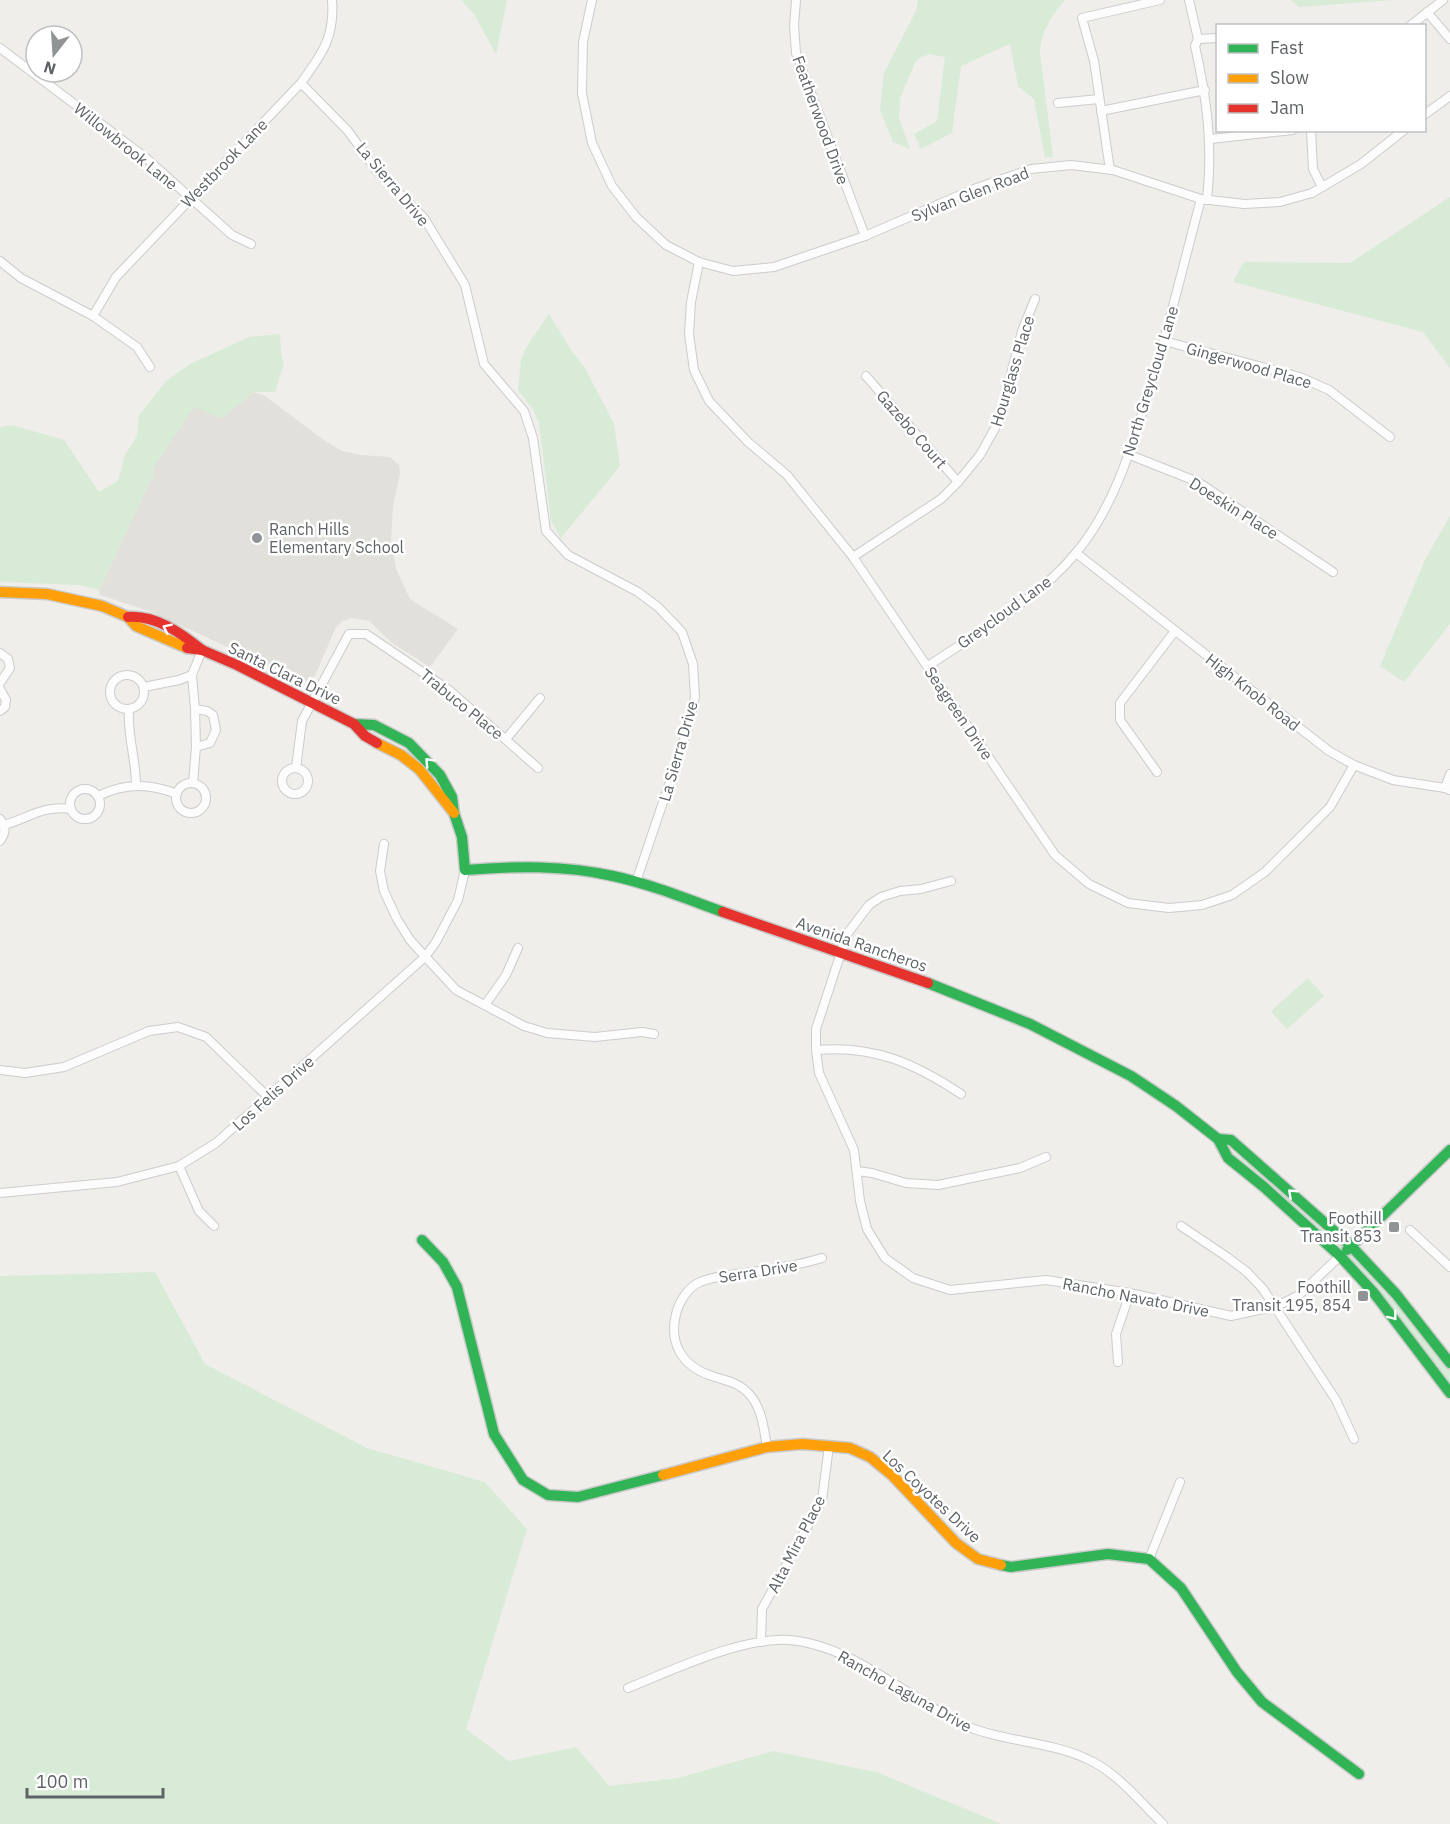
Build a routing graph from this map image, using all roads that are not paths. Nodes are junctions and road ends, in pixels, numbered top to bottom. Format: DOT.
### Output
graph roads {
  1 [pos="332,0"];
  2 [pos="592,0"];
  3 [pos="796,0"];
  4 [pos="1160,0"];
  5 [pos="1189,0"];
  6 [pos="1443,0"];
  7 [pos="1427,12"];
  8 [pos="1412,24"];
  9 [pos="1216,38"];
  10 [pos="1198,39"];
  11 [pos="1450,39"];
  12 [pos="0,48"];
  13 [pos="301,83"];
  14 [pos="1205,90"];
  15 [pos="1450,96"];
  16 [pos="1100,99"];
  17 [pos="1058,103"];
  18 [pos="1101,111"];
  19 [pos="1426,114"];
  20 [pos="1275,132"];
  21 [pos="1311,132"];
  22 [pos="1401,132"];
  23 [pos="1211,139"];
  24 [pos="1110,170"];
  25 [pos="1322,187"];
  26 [pos="189,199"];
  27 [pos="1204,200"];
  28 [pos="865,236"];
  29 [pos="250,244"];
  30 [pos="0,261"];
  31 [pos="699,262"];
  32 [pos="1035,300"];
  33 [pos="93,316"];
  34 [pos="1164,341"];
  35 [pos="150,368"];
  36 [pos="866,376"];
  37 [pos="1390,437"];
  38 [pos="1130,454"];
  39 [pos="958,482"];
  40 [pos="1076,553"];
  41 [pos="853,557"];
  42 [pos="1333,572"];
  43 [pos="0,591"];
  44 [pos="1175,631"];
  45 [pos="202,650"];
  46 [pos="0,653"];
  47 [pos="928,666"];
  48 [pos="192,675"];
  49 [pos="0,683"];
  50 [pos="144,687"];
  51 [pos="0,689"];
  52 [pos="540,698"];
  53 [pos="311,702"];
  54 [pos="129,709"];
  55 [pos="195,709"];
  56 [pos="0,711"];
  57 [pos="506,739"];
  58 [pos="196,747"];
  59 [pos="1354,765"];
  60 [pos="296,768"];
  61 [pos="538,768"];
  62 [pos="1157,772"];
  63 [pos="1450,774"];
  64 [pos="193,783"];
  65 [pos="136,785"];
  66 [pos="1447,789"];
  67 [pos="177,794"];
  68 [pos="98,796"];
  69 [pos="71,809"];
  70 [pos="2,822"];
  71 [pos="0,841"];
  72 [pos="384,844"];
  73 [pos="465,870"];
  74 [pos="951,881"];
  75 [pos="636,882"];
  76 [pos="518,948"];
  77 [pos="842,952"];
  78 [pos="425,957"];
  79 [pos="485,1005"];
  80 [pos="654,1034"];
  81 [pos="816,1050"];
  82 [pos="0,1070"];
  83 [pos="961,1094"];
  84 [pos="268,1097"];
  85 [pos="1218,1139"];
  86 [pos="1450,1150"];
  87 [pos="1046,1158"];
  88 [pos="179,1166"];
  89 [pos="857,1171"];
  90 [pos="0,1192"];
  91 [pos="214,1226"];
  92 [pos="1181,1226"];
  93 [pos="1410,1230"];
  94 [pos="422,1240"];
  95 [pos="1351,1245"];
  96 [pos="1340,1256"];
  97 [pos="822,1258"];
  98 [pos="1450,1267"];
  99 [pos="1130,1293"];
  100 [pos="1277,1306"];
  101 [pos="1118,1362"];
  102 [pos="1450,1363"];
  103 [pos="1450,1393"];
  104 [pos="1354,1439"];
  105 [pos="829,1446"];
  106 [pos="767,1447"];
  107 [pos="1180,1482"];
  108 [pos="1149,1559"];
  109 [pos="761,1641"];
  110 [pos="628,1688"];
  111 [pos="1359,1774"];
  112 [pos="1163,1824"];
  1 -- 13 [label="street, Westbrook Lane"];
  2 -- 31 [label="street, Sylvan Glen Road"];
  3 -- 28 [label="street, Featherwood Drive"];
  4 -- 16 [label="street"];
  5 -- 10 [label="street, North Greycloud Lane"];
  6 -- 7 [label="street"];
  7 -- 8 [label="street"];
  7 -- 11 [label="street"];
  9 -- 10 [label="street"];
  10 -- 14 [label="street, North Greycloud Lane"];
  12 -- 26 [label="street, Willowbrook Lane"];
  13 -- 26 [label="street, Westbrook Lane"];
  13 -- 75 [label="street, La Sierra Drive"];
  14 -- 18 [label="street"];
  14 -- 23 [label="street, North Greycloud Lane"];
  15 -- 19 [label="street"];
  16 -- 17 [label="street"];
  16 -- 18 [label="street"];
  18 -- 24 [label="street"];
  20 -- 23 [label="street"];
  21 -- 25 [label="street"];
  22 -- 25 [label="street, Sylvan Glen Road"];
  23 -- 27 [label="street, North Greycloud Lane"];
  24 -- 27 [label="street, Sylvan Glen Road"];
  24 -- 28 [label="street, Sylvan Glen Road"];
  25 -- 27 [label="street, Sylvan Glen Road"];
  26 -- 29 [label="street, Willowbrook Lane"];
  26 -- 33 [label="street, Westbrook Lane"];
  27 -- 34 [label="street, North Greycloud Lane"];
  28 -- 31 [label="street, Sylvan Glen Road"];
  30 -- 33 [label="street"];
  31 -- 41 [label="street, Seagreen Drive"];
  32 -- 39 [label="street, Hourglass Place"];
  33 -- 35 [label="street"];
  34 -- 37 [label="street, Gingerwood Place"];
  34 -- 38 [label="street, North Greycloud Lane"];
  36 -- 39 [label="street, Gazebo Court"];
  38 -- 40 [label="street, North Greycloud Lane"];
  38 -- 42 [label="street, Doeskin Place"];
  39 -- 41 [label="street, Hourglass Place"];
  40 -- 44 [label="street, High Knob Road"];
  40 -- 47 [label="street, Greycloud Lane"];
  41 -- 47 [label="street, Seagreen Drive"];
  43 -- 45 [label="main road, Santa Clara Drive"];
  44 -- 59 [label="street, High Knob Road"];
  44 -- 62 [label="street"];
  45 -- 48 [label="street"];
  45 -- 53 [label="main road, Santa Clara Drive"];
  46 -- 49 [label="street"];
  47 -- 59 [label="street, Seagreen Drive"];
  48 -- 50 [label="street"];
  48 -- 55 [label="street"];
  50 -- 54 [label="street"];
  50 -- 54 [label="street"];
  51 -- 56 [label="street"];
  52 -- 57 [label="street"];
  53 -- 57 [label="street, Trabuco Place"];
  53 -- 60 [label="street"];
  53 -- 73 [label="main road, Santa Clara Drive"];
  54 -- 65 [label="street"];
  55 -- 58 [label="street"];
  55 -- 58 [label="street"];
  57 -- 61 [label="street, Trabuco Place"];
  58 -- 64 [label="street"];
  59 -- 66 [label="street, High Knob Road"];
  63 -- 66 [label="street"];
  64 -- 67 [label="street"];
  64 -- 67 [label="street"];
  65 -- 67 [label="street"];
  65 -- 68 [label="street"];
  68 -- 69 [label="street"];
  68 -- 69 [label="street"];
  69 -- 70 [label="street"];
  70 -- 71 [label="street"];
  72 -- 78 [label="street"];
  73 -- 75 [label="main road, Avenida Rancheros"];
  73 -- 78 [label="street, Los Felis Drive"];
  74 -- 77 [label="street, Rancho Navato Drive"];
  75 -- 77 [label="main road, Avenida Rancheros"];
  76 -- 79 [label="street"];
  77 -- 81 [label="street, Rancho Navato Drive"];
  77 -- 85 [label="main road, Avenida Rancheros"];
  78 -- 79 [label="street"];
  78 -- 84 [label="street, Los Felis Drive"];
  79 -- 80 [label="street"];
  81 -- 83 [label="street"];
  81 -- 89 [label="street, Rancho Navato Drive"];
  82 -- 84 [label="street"];
  84 -- 88 [label="street, Los Felis Drive"];
  95 -- 85 [label="main road, Avenida Rancheros, one-way"];
  85 -- 96 [label="main road, Avenida Rancheros"];
  86 -- 95 [label="main road"];
  87 -- 89 [label="street"];
  88 -- 90 [label="street, Los Felis Drive"];
  88 -- 91 [label="street"];
  89 -- 99 [label="street, Rancho Navato Drive"];
  92 -- 100 [label="street"];
  93 -- 98 [label="street"];
  94 -- 106 [label="main road, Los Coyotes Drive"];
  95 -- 96 [label="main road"];
  95 -- 102 [label="main road, Avenida Rancheros"];
  96 -- 100 [label="street, Rancho Navato Drive"];
  96 -- 103 [label="main road, Avenida Rancheros, one-way"];
  97 -- 106 [label="street, Serra Drive"];
  99 -- 100 [label="street, Rancho Navato Drive"];
  99 -- 101 [label="street"];
  100 -- 104 [label="street"];
  105 -- 106 [label="main road, Los Coyotes Drive"];
  105 -- 108 [label="main road, Los Coyotes Drive"];
  105 -- 109 [label="street, Alta Mira Place"];
  107 -- 108 [label="street"];
  108 -- 111 [label="main road"];
  109 -- 110 [label="street, Rancho Laguna Drive"];
  109 -- 112 [label="street, Rancho Laguna Drive"];
}
